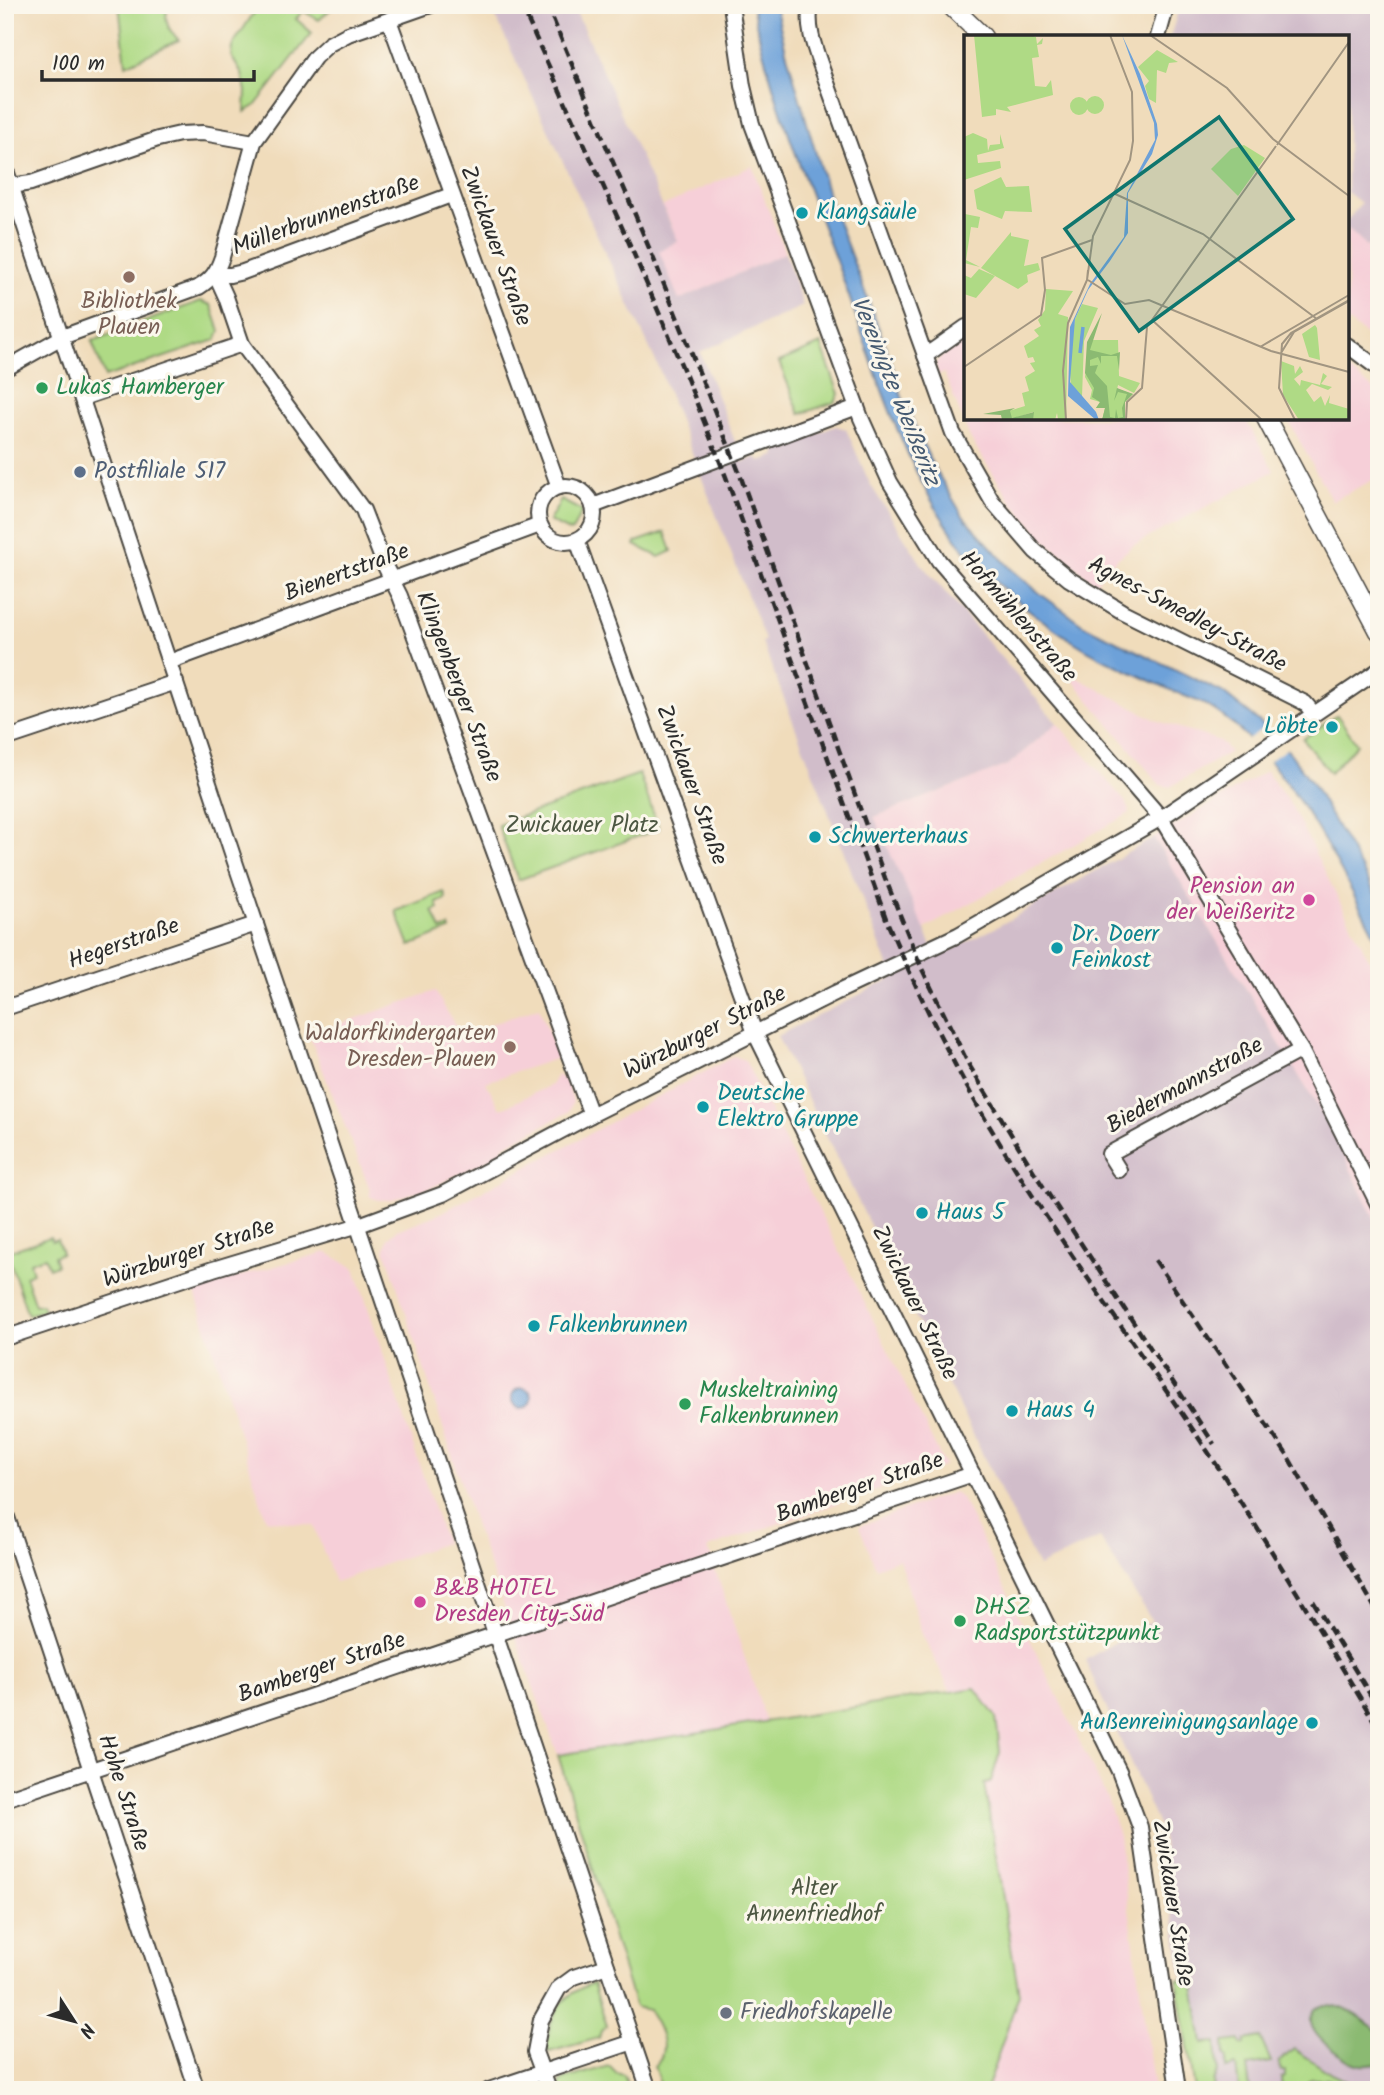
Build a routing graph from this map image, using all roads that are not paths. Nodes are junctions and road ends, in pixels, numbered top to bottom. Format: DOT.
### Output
graph roads {
  1 [pos="431,5"];
  2 [pos="731,5"];
  3 [pos="811,5"];
  4 [pos="950,5"];
  5 [pos="1167,5"];
  6 [pos="389,20"];
  7 [pos="981,35"];
  8 [pos="1159,35"];
  9 [pos="254,142"];
  10 [pos="5,167"];
  11 [pos="9,188"];
  12 [pos="451,195"];
  13 [pos="216,275"];
  14 [pos="964,328"];
  15 [pos="62,337"];
  16 [pos="242,344"];
  17 [pos="1349,346"];
  18 [pos="925,356"];
  19 [pos="5,369"];
  20 [pos="1379,369"];
  21 [pos="82,398"];
  22 [pos="857,407"];
  23 [pos="1267,420"];
  24 [pos="559,487"];
  25 [pos="593,506"];
  26 [pos="540,525"];
  27 [pos="577,540"];
  28 [pos="392,580"];
  29 [pos="1379,631"];
  30 [pos="169,662"];
  31 [pos="1379,670"];
  32 [pos="176,682"];
  33 [pos="1314,714"];
  34 [pos="5,739"];
  35 [pos="1161,818"];
  36 [pos="256,924"];
  37 [pos="5,1008"];
  38 [pos="755,1033"];
  39 [pos="1301,1050"];
  40 [pos="592,1115"];
  41 [pos="1119,1170"];
  42 [pos="1379,1206"];
  43 [pos="359,1225"];
  44 [pos="5,1338"];
  45 [pos="972,1474"];
  46 [pos="5,1511"];
  47 [pos="496,1635"];
  48 [pos="91,1770"];
  49 [pos="5,1799"];
  50 [pos="607,1966"];
  51 [pos="633,2042"];
  52 [pos="540,2073"];
  53 [pos="197,2090"];
  54 [pos="489,2090"];
  55 [pos="548,2090"];
  56 [pos="649,2090"];
  57 [pos="1178,2090"];
  1 -- 6 [label="street"];
  2 -- 22 [label="street, Hofmühlenstraße"];
  3 -- 18 [label="street, Agnes-Smedley-Straße"];
  4 -- 7 [label="main road"];
  5 -- 8 [label="street"];
  6 -- 9 [label="street"];
  6 -- 12 [label="street, Zwickauer Straße"];
  9 -- 11 [label="street"];
  9 -- 13 [label="street"];
  10 -- 11 [label="street"];
  11 -- 15 [label="street"];
  12 -- 13 [label="street, Müllerbrunnenstraße"];
  12 -- 24 [label="street, Zwickauer Straße"];
  13 -- 15 [label="street, Müllerbrunnenstraße"];
  13 -- 16 [label="street, Klingenberger Straße"];
  14 -- 18 [label="street"];
  15 -- 19 [label="street, Müllerbrunnenstraße"];
  15 -- 21 [label="street"];
  16 -- 21 [label="street"];
  16 -- 28 [label="street, Klingenberger Straße"];
  17 -- 20 [label="street"];
  18 -- 33 [label="street, Agnes-Smedley-Straße"];
  21 -- 30 [label="street"];
  22 -- 25 [label="street"];
  22 -- 35 [label="street, Hofmühlenstraße"];
  23 -- 29 [label="main road"];
  24 -- 25 [label="street"];
  24 -- 26 [label="street"];
  25 -- 27 [label="street"];
  26 -- 27 [label="street"];
  26 -- 28 [label="street, Bienertstraße"];
  27 -- 38 [label="street, Zwickauer Straße"];
  28 -- 30 [label="street, Bienertstraße"];
  28 -- 40 [label="street, Klingenberger Straße"];
  30 -- 32 [label="street"];
  31 -- 33 [label="street, Würzburger Straße"];
  32 -- 34 [label="street"];
  32 -- 36 [label="street"];
  33 -- 35 [label="street, Würzburger Straße"];
  35 -- 38 [label="street, Würzburger Straße"];
  35 -- 39 [label="street, Hofmühlenstraße"];
  36 -- 37 [label="street, Hegerstraße"];
  36 -- 43 [label="street"];
  38 -- 40 [label="street, Würzburger Straße"];
  38 -- 45 [label="street, Zwickauer Straße"];
  39 -- 41 [label="street, Biedermannstraße"];
  39 -- 42 [label="street, Hofmühlenstraße"];
  40 -- 43 [label="street, Würzburger Straße"];
  43 -- 44 [label="street, Würzburger Straße"];
  43 -- 47 [label="street"];
  45 -- 47 [label="street, Bamberger Straße"];
  45 -- 57 [label="street, Zwickauer Straße"];
  46 -- 48 [label="street, Hohe Straße"];
  47 -- 48 [label="street, Bamberger Straße"];
  47 -- 50 [label="street"];
  48 -- 49 [label="street, Bamberger Straße"];
  48 -- 53 [label="street, Hohe Straße"];
  50 -- 51 [label="street"];
  50 -- 52 [label="street"];
  51 -- 52 [label="street"];
  51 -- 56 [label="street"];
  52 -- 54 [label="street"];
  52 -- 55 [label="street"];
}
